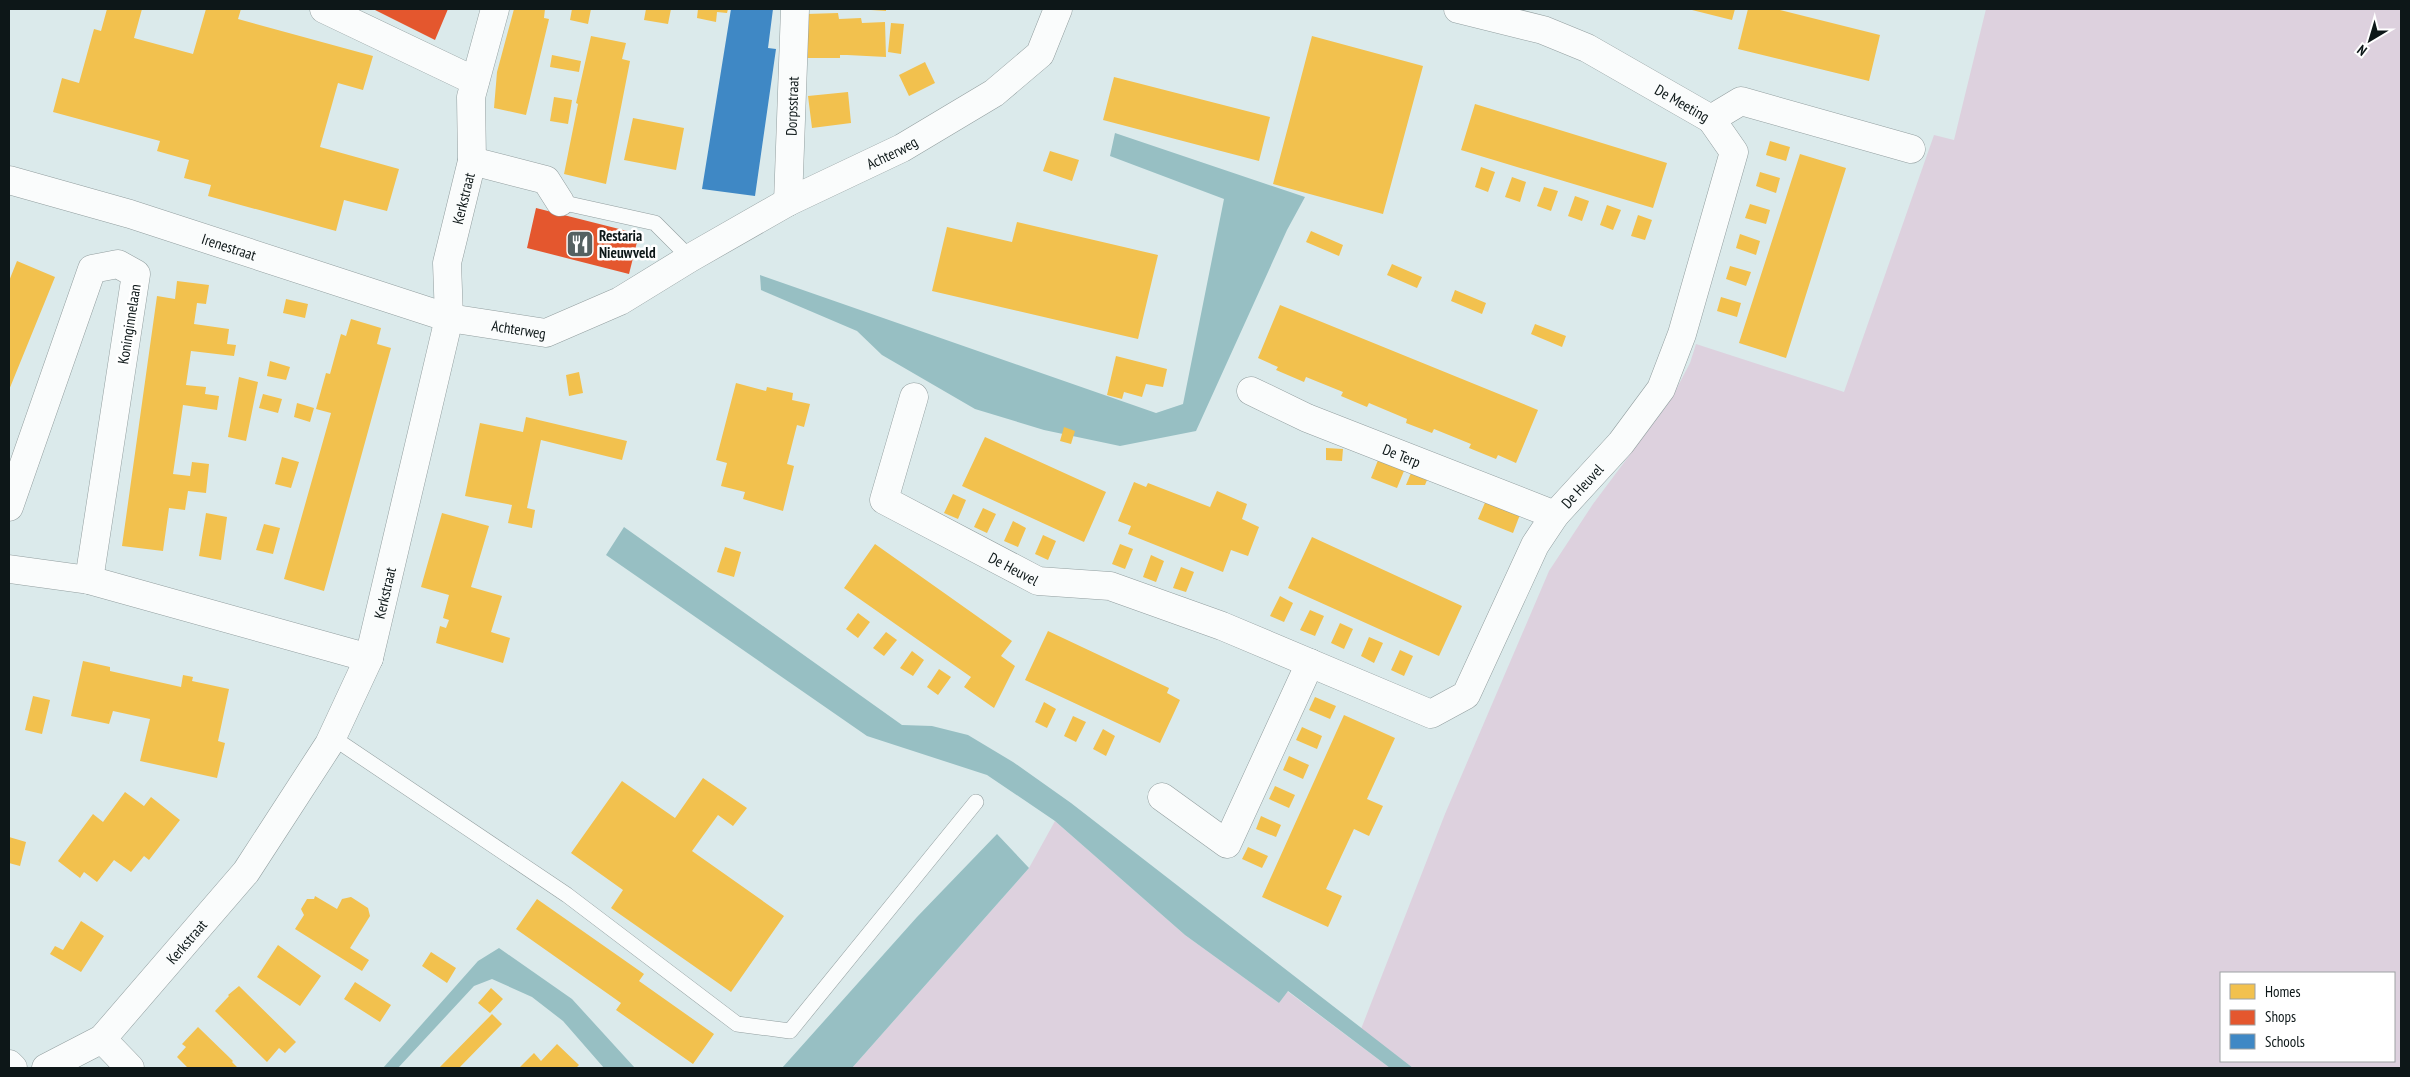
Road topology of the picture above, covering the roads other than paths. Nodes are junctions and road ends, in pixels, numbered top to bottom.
1 (324, 9) edge
2 (495, 9) edge
3 (795, 9) edge
4 (1058, 9) edge
5 (1458, 9) edge
6 (473, 89) junction
7 (1711, 119) junction
8 (1911, 149) dead end
9 (472, 161) junction
10 (9, 180) edge
11 (560, 202) joint
12 (788, 202) junction
13 (690, 258) junction
14 (449, 318) junction
15 (1251, 391) dead end
16 (914, 397) dead end
17 (9, 507) edge
18 (1555, 515) junction
19 (9, 569) edge
20 (88, 580) junction
21 (369, 658) junction
22 (1310, 663) junction
23 (332, 737) junction
24 (1162, 797) dead end
25 (976, 802) dead end
26 (102, 1039) junction
27 (9, 1064) edge
28 (13, 1068) edge
29 (46, 1068) edge
30 (130, 1068) edge

1 - 6 street
2 - 6 street, Kerkstraat
3 - 12 street, Dorpsstraat
4 - 12 street, Achterweg
5 - 7 street, De Meeting
6 - 9 street, Kerkstraat
7 - 8 street, De Meeting
7 - 18 street, De Heuvel
9 - 11 street
9 - 14 street, Kerkstraat
10 - 14 street, Irenestraat
11 - 13 lane
12 - 13 street, Achterweg
13 - 14 street, Achterweg
14 - 21 street, Kerkstraat
15 - 18 street, De Terp
16 - 22 street, De Heuvel
17 - 20 street, Koninginnelaan
18 - 22 street, De Heuvel
19 - 20 street
20 - 21 street
21 - 23 street, Kerkstraat
22 - 24 street
23 - 25 lane
23 - 26 street, Kerkstraat
26 - 29 street, Kerkstraat
26 - 30 street
27 - 28 street

